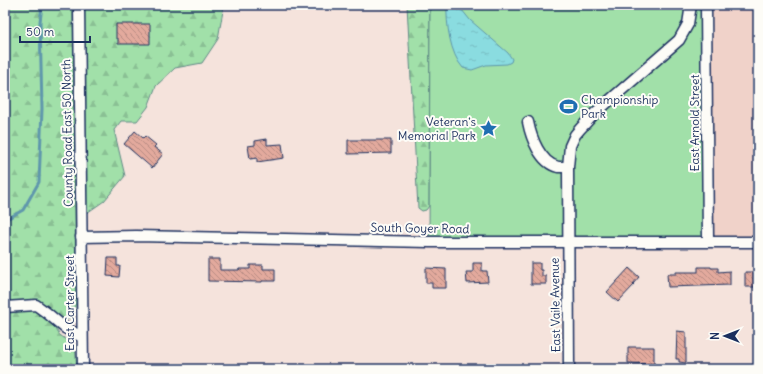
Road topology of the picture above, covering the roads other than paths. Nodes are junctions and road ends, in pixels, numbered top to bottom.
1 (78, 5) edge
2 (691, 5) edge
3 (706, 5) edge
4 (528, 122) dead end
5 (568, 167) junction
6 (82, 237) junction
7 (568, 241) junction
8 (708, 241) junction
9 (758, 242) edge
10 (5, 307) edge
11 (82, 337) junction
12 (82, 369) edge
13 (569, 369) edge

1 - 6 street, County Road East 50 North
2 - 5 street, East Vaile Avenue
3 - 8 street, East Arnold Street
4 - 5 street
5 - 7 street, East Vaile Avenue
6 - 7 street, South Goyer Road
6 - 11 street, East Carter Street
7 - 8 street, South Goyer Road
7 - 13 street, East Vaile Avenue
8 - 9 street, South Goyer Road
10 - 11 street
11 - 12 street, East Carter Street

